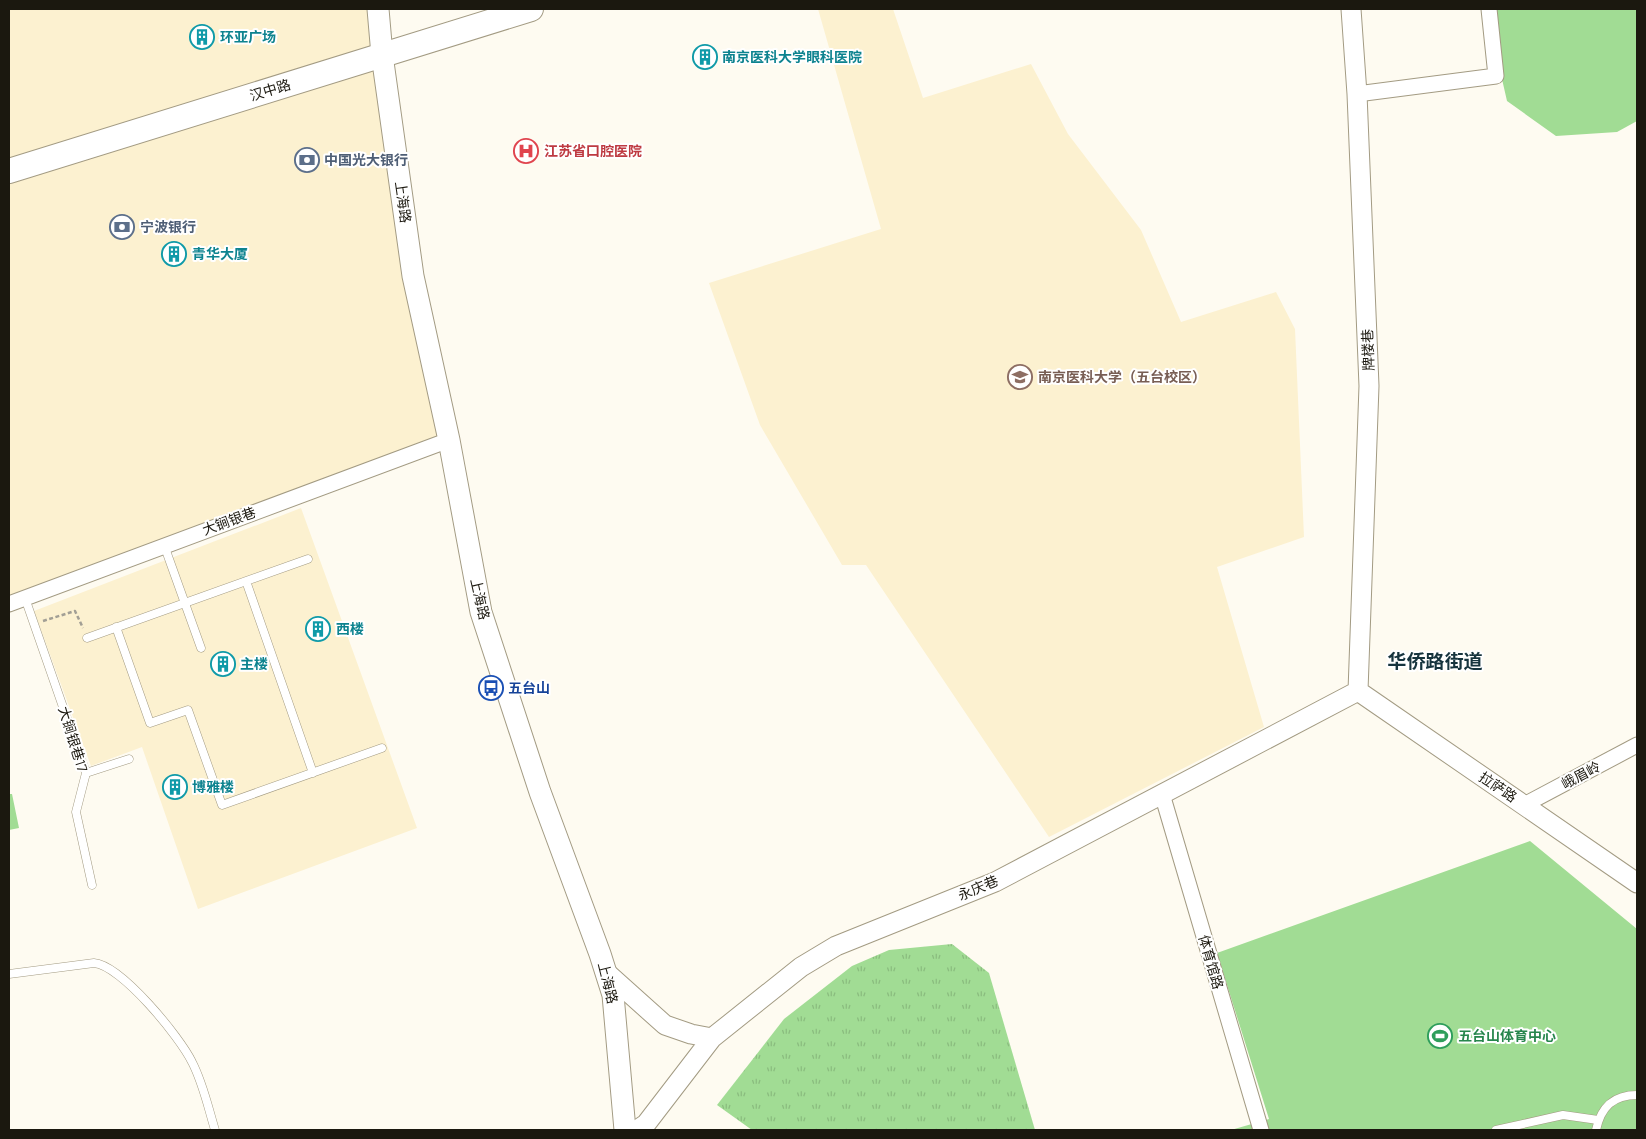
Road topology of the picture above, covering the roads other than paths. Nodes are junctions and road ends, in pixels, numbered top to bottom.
1 (378, 9) edge
2 (531, 9) edge
3 (1351, 9) edge
4 (1489, 9) edge
5 (382, 55) junction
6 (1357, 94) junction
7 (9, 171) edge
8 (449, 440) junction
9 (164, 545) junction
10 (308, 559) dead end
11 (246, 581) junction
12 (25, 598) junction
13 (184, 603) junction
14 (9, 604) edge
15 (116, 627) junction
16 (87, 638) road end
17 (200, 648) dead end
18 (1358, 691) junction
19 (1637, 745) edge
20 (382, 748) dead end
21 (129, 759) dead end
22 (86, 773) junction
23 (313, 773) junction
24 (1162, 794) junction
25 (1524, 805) junction
26 (1637, 883) edge
27 (92, 885) dead end
28 (607, 973) junction
29 (9, 974) edge
30 (712, 1038) junction
31 (1637, 1095) edge
32 (1598, 1120) junction
33 (215, 1130) edge
34 (625, 1130) edge
35 (637, 1130) edge
36 (1261, 1130) edge
37 (1496, 1130) edge
38 (1596, 1130) edge

1 - 5 main road, 上海路
2 - 5 main road, 汉中路
3 - 6 street, 牌楼巷
4 - 6 street
5 - 7 main road, 汉中路
5 - 8 main road, 上海路
6 - 18 street, 牌楼巷
8 - 9 street, 大锏银巷
8 - 28 main road, 上海路
9 - 12 street, 大锏银巷
9 - 13 lane
10 - 11 lane
11 - 13 lane
11 - 23 lane
12 - 14 street, 大锏银巷
12 - 22 lane, 大锏银巷17
13 - 15 lane
13 - 17 lane
15 - 16 lane
15 - 23 lane
18 - 24 street, 永庆巷
18 - 25 street, 拉萨路
19 - 25 street, 峨眉岭
20 - 23 lane
21 - 22 lane
22 - 27 lane, 大锏银巷17
24 - 30 street, 永庆巷
24 - 36 street, 体育馆路
25 - 26 street, 拉萨路
28 - 30 street
28 - 34 main road, 上海路
29 - 33 lane
30 - 35 street, 永庆巷
31 - 32 lane
32 - 37 lane
32 - 38 lane

